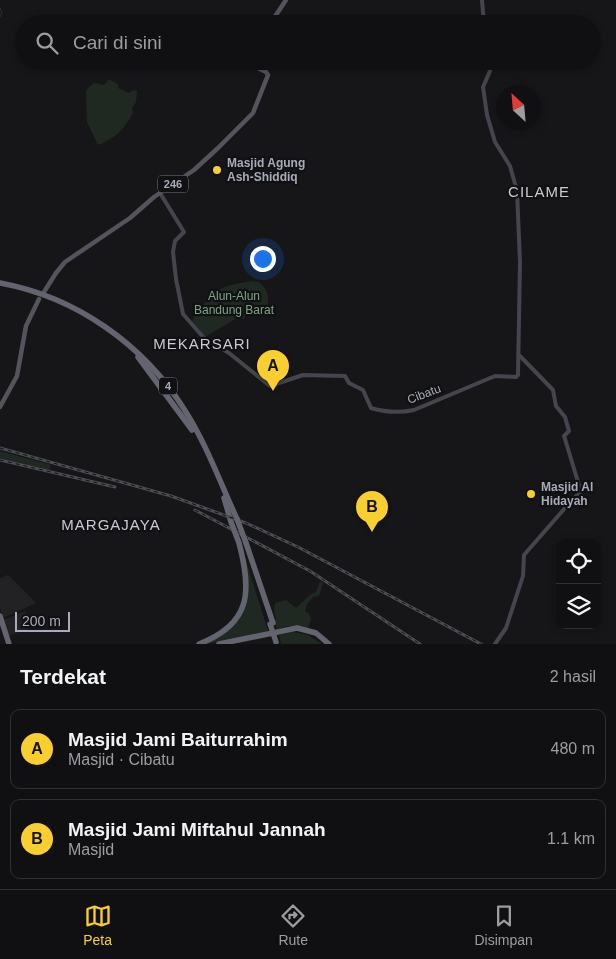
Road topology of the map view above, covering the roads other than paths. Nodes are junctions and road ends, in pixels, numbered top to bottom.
1 (286, 0) edge
2 (482, 0) edge
3 (276, 15) edge
4 (483, 15) edge
5 (261, 70) edge
6 (490, 70) edge
7 (160, 193) junction
8 (0, 284) edge
9 (44, 292) dead end
10 (39, 299) dead end
11 (520, 356) junction
12 (0, 406) edge
13 (234, 520) junction
14 (243, 544) junction
15 (0, 616) edge
16 (277, 643) edge
17 (9, 644) edge
18 (199, 644) edge
19 (219, 644) edge
20 (233, 644) edge
21 (327, 644) edge
22 (495, 644) edge

1 - 3 main road
2 - 4 street
5 - 7 main road, 246
6 - 11 street
7 - 9 main road, 246
7 - 11 street, Cibatu
8 - 13 highway, 4
8 - 13 highway, 4
10 - 12 main road
11 - 22 street
13 - 14 highway, 4, bridge
14 - 16 highway, 4, bridge
14 - 18 highway
15 - 17 highway
19 - 21 highway
20 - 21 highway

